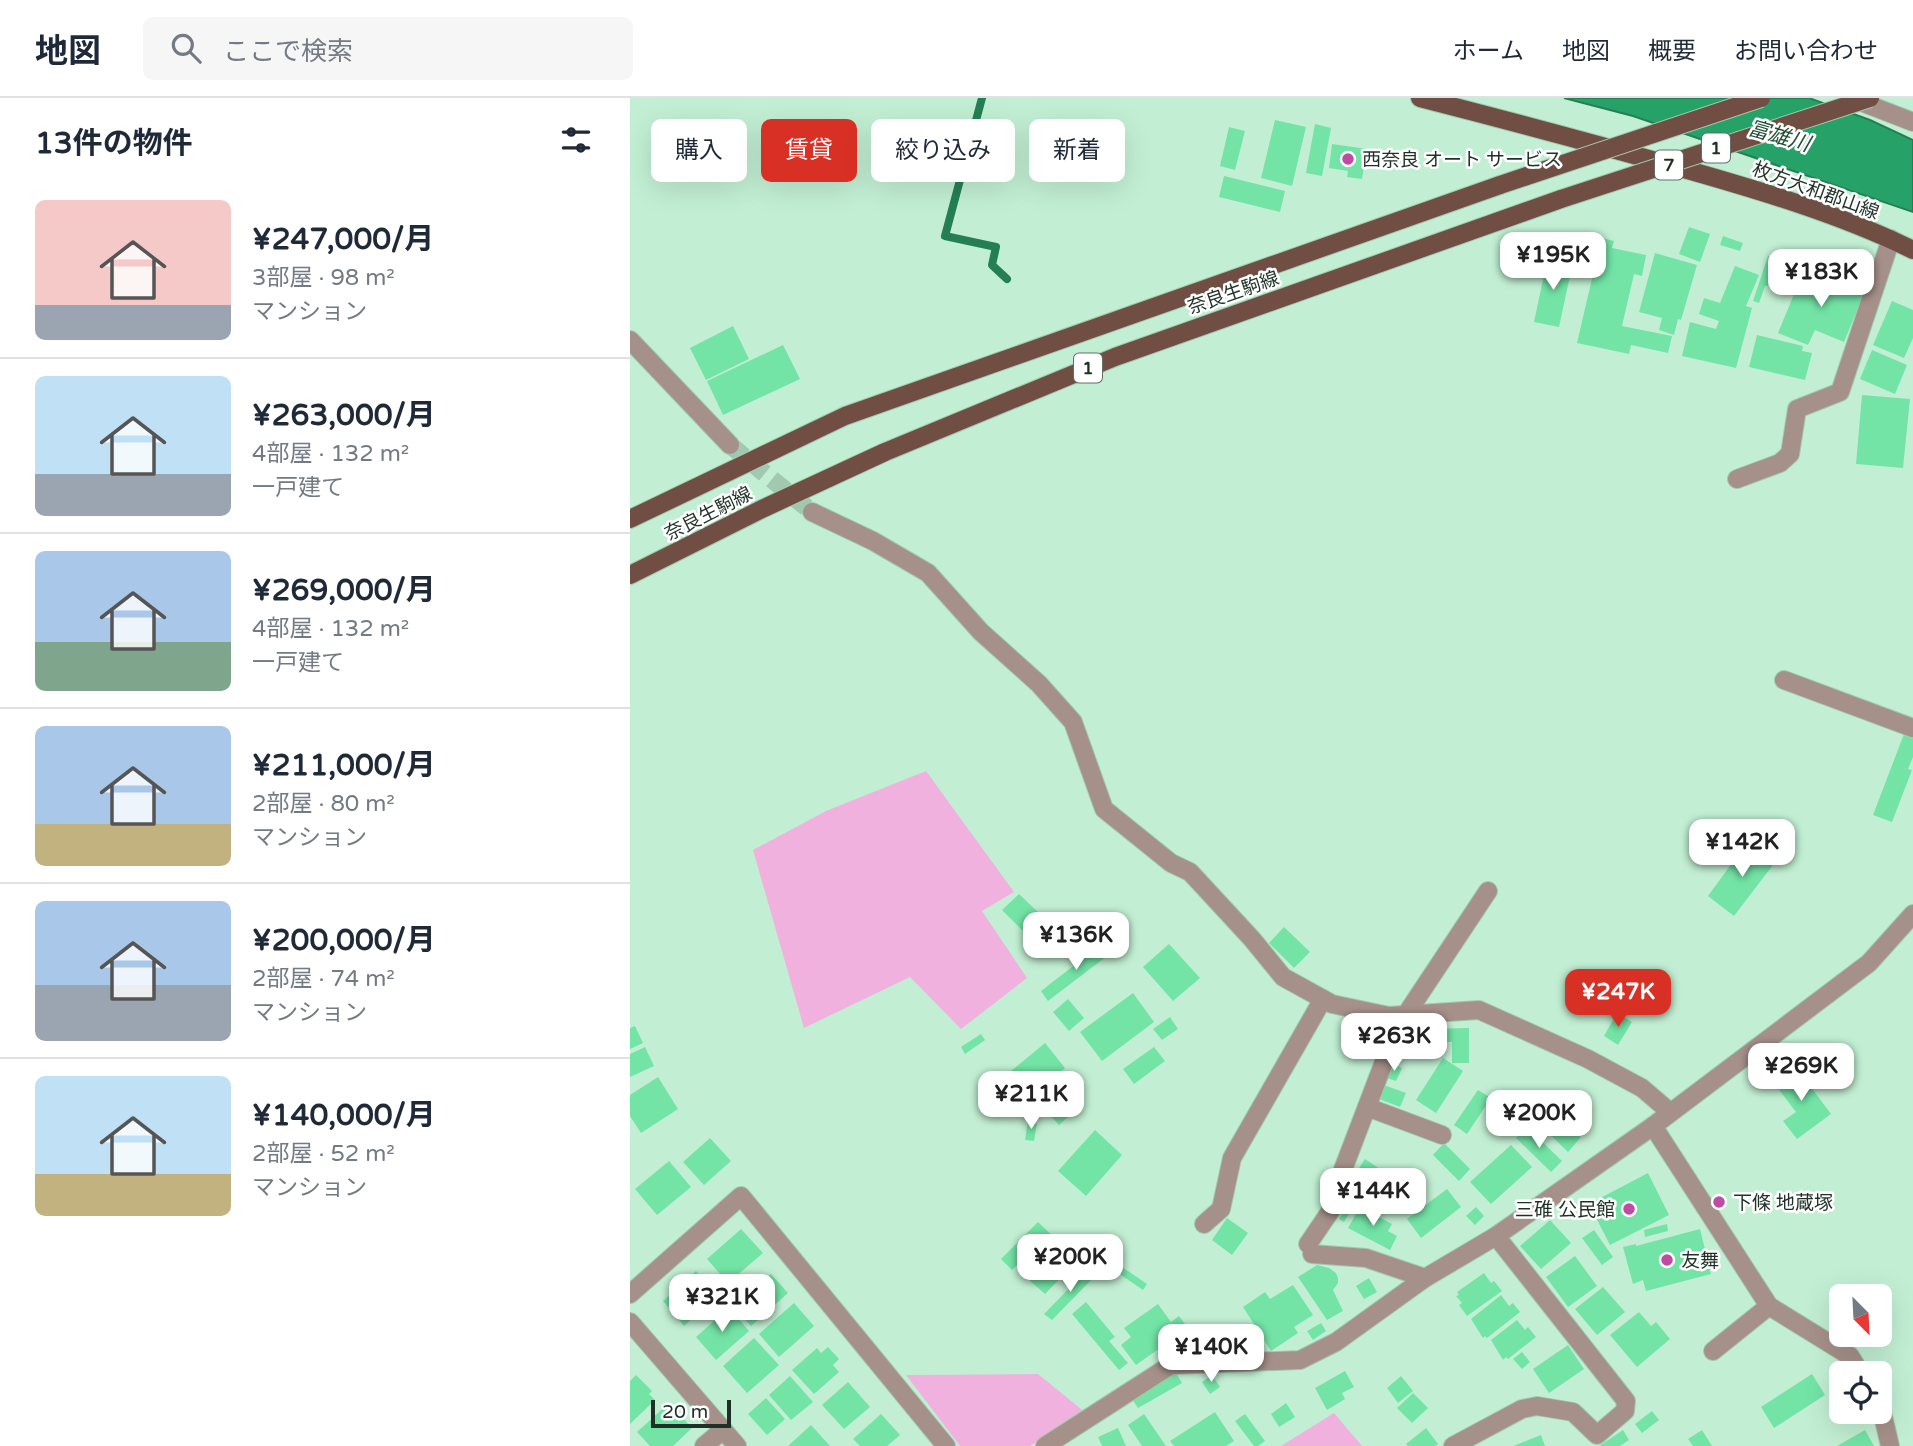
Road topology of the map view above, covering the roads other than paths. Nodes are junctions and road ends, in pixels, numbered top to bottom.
1 (1420, 98) edge
2 (1761, 98) edge
3 (1851, 98) edge
4 (1870, 98) edge
5 (1913, 122) edge
6 (1891, 239) junction
7 (1913, 250) edge
8 (630, 340) edge
9 (730, 445) tunnel mouth
10 (1737, 480) dead end
11 (813, 512) tunnel mouth
12 (630, 519) edge
13 (630, 576) edge
14 (1784, 680) dead end
15 (1913, 728) edge
16 (1488, 891) dead end
17 (1913, 914) edge
18 (1323, 999) junction
19 (1398, 1014) junction
20 (1367, 1107) junction
21 (1670, 1112) junction
22 (1653, 1126) junction
23 (1442, 1135) dead end
24 (1204, 1224) dead end
25 (1496, 1236) junction
26 (1425, 1278) junction
27 (630, 1294) edge
28 (1769, 1306) junction
29 (630, 1322) edge
30 (1713, 1351) dead end
31 (1853, 1361) edge
32 (1885, 1424) edge
33 (723, 1430) junction
34 (704, 1446) edge
35 (737, 1446) edge
36 (946, 1446) edge
37 (1045, 1446) edge
38 (1453, 1446) edge
39 (1890, 1446) edge

1 - 6 main road, 枚方大和郡山線 / 7
2 - 12 main road, 奈良生駒線 / 1, bridge
3 - 5 street
4 - 13 main road, 奈良生駒線 / 1, bridge
6 - 7 main road, 枚方大和郡山線 / 7
6 - 10 street
8 - 9 street
11 - 18 street
14 - 15 street
16 - 19 street
17 - 21 street
18 - 19 street
18 - 24 street
19 - 20 street
19 - 21 street
20 - 23 street
20 - 26 street
21 - 22 street
22 - 25 street
22 - 28 street
25 - 26 street
25 - 38 street
26 - 37 street
27 - 36 street
28 - 30 street
28 - 31 street
29 - 33 street
32 - 39 street
33 - 34 street
33 - 35 street

